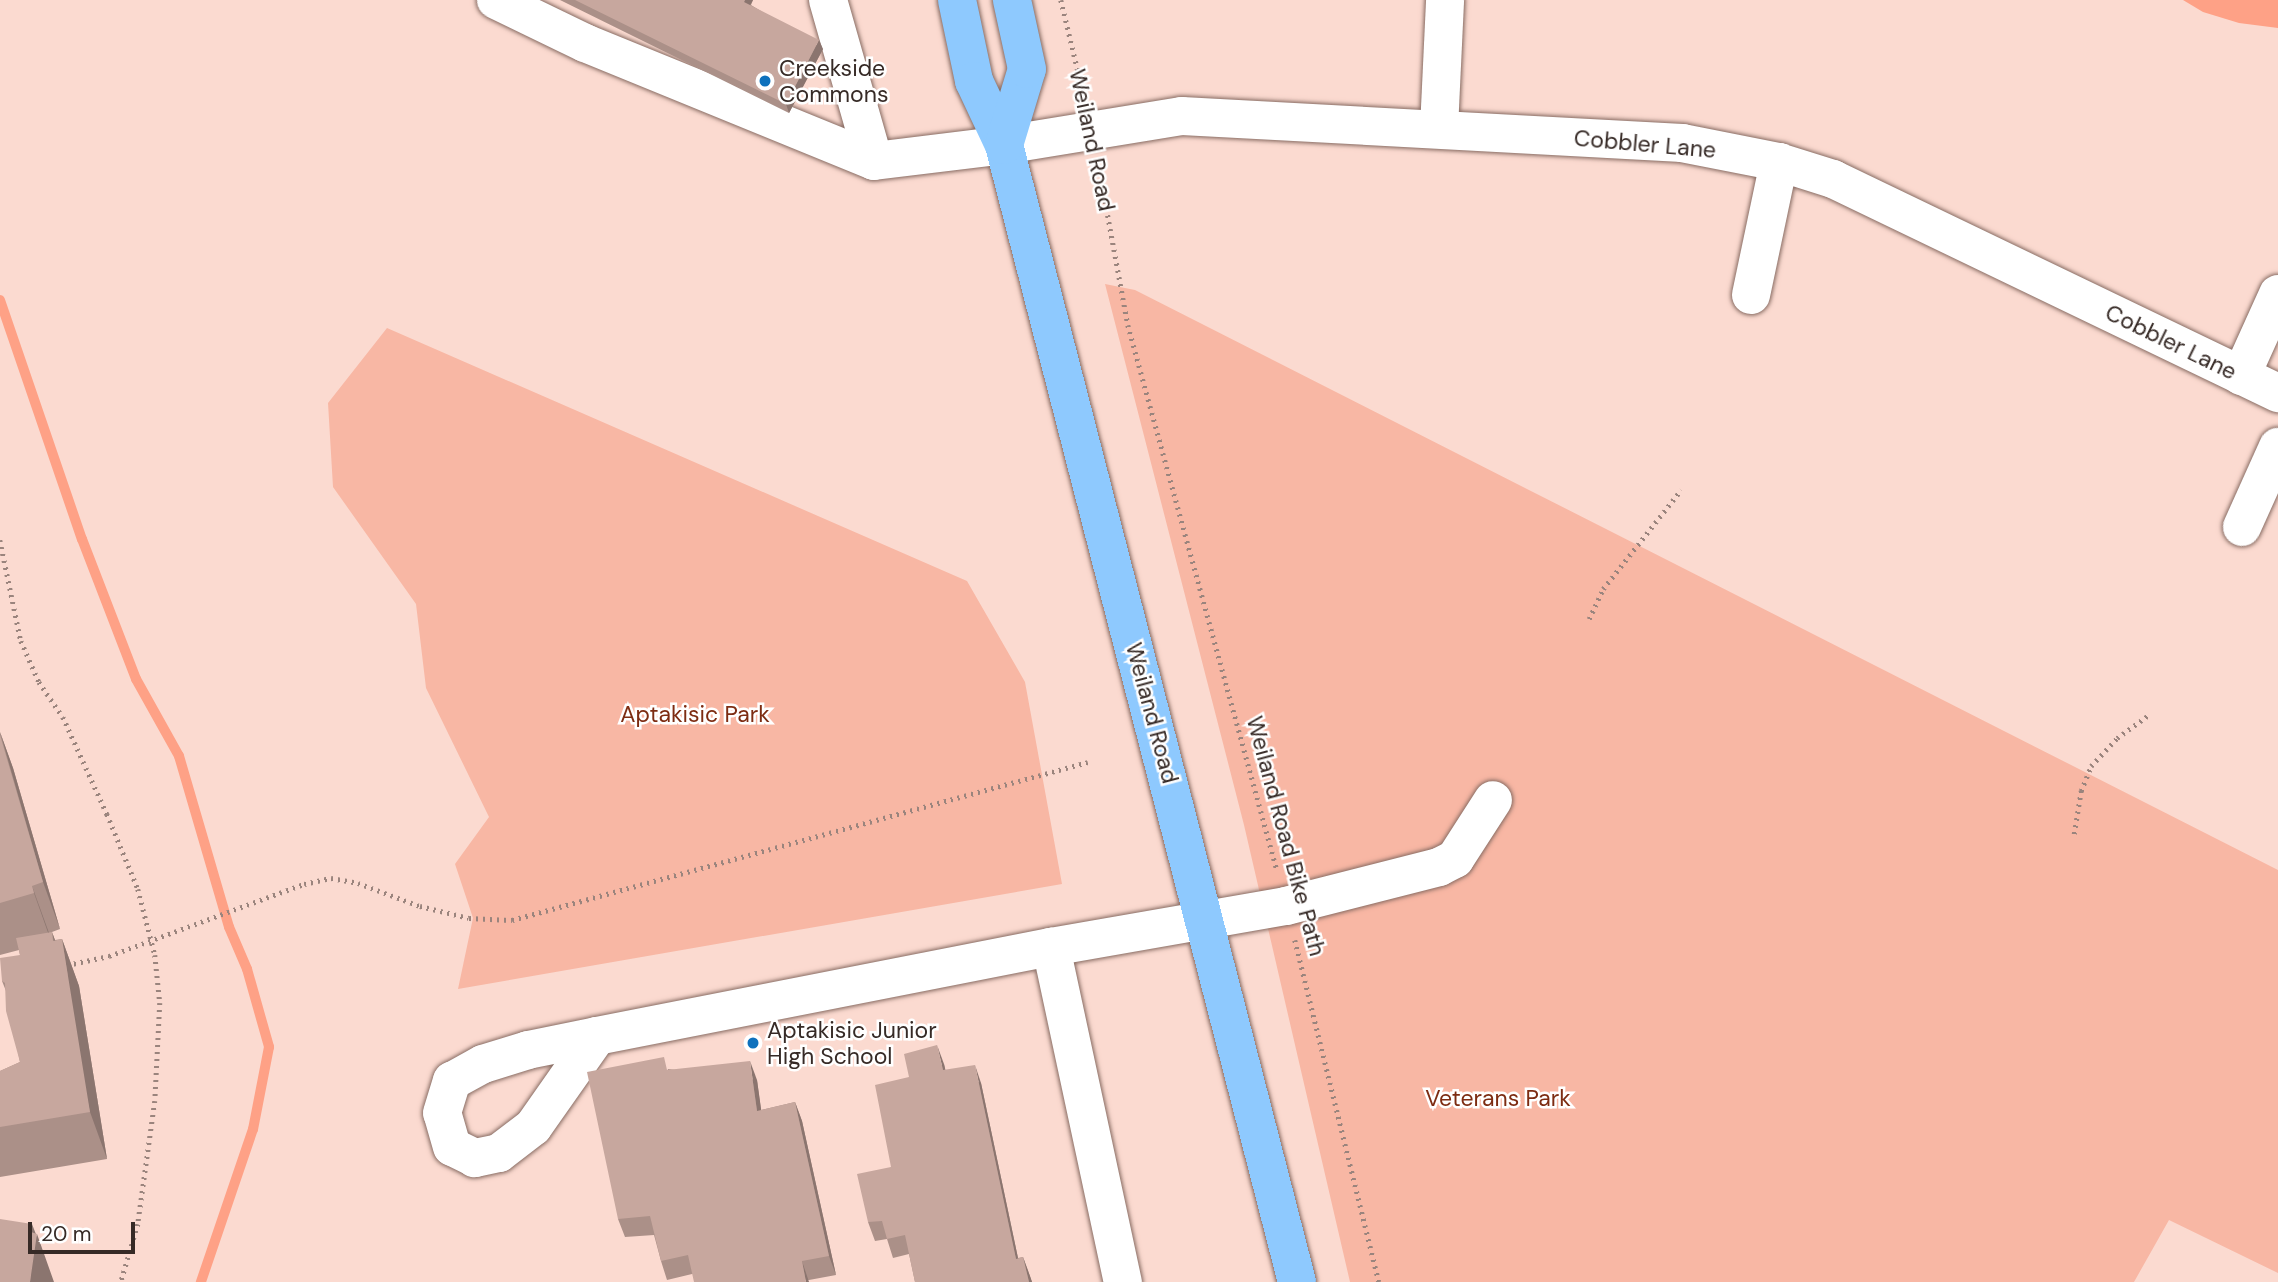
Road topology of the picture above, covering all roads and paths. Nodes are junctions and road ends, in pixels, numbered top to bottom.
1 (496, 0) edge
2 (828, 0) edge
3 (957, 0) edge
4 (1012, 0) edge
5 (1061, 0) edge
6 (1445, 0) edge
7 (1092, 129) junction
8 (1439, 129) junction
9 (1004, 145) junction
10 (874, 161) junction
11 (1779, 162) junction
12 (1751, 295) dead end
13 (2278, 295) edge
14 (2241, 376) junction
15 (2278, 393) edge
16 (1148, 402) joint
17 (2278, 447) edge
18 (1681, 490) dead end
19 (2242, 527) dead end
20 (0, 540) edge
21 (1589, 619) dead end
22 (2149, 715) dead end
23 (1088, 762) dead end
24 (1493, 800) dead end
25 (2074, 834) dead end
26 (1286, 906) junction
27 (1205, 919) junction
28 (151, 940) junction
29 (1051, 947) junction
30 (65, 966) edge
31 (597, 1036) dead end
32 (121, 1282) edge
33 (1123, 1282) edge
34 (1297, 1282) edge
35 (1379, 1282) edge

1 - 10 street
2 - 10 street
3 - 9 main road, Weiland Road
4 - 9 main road
5 - 7 path, Weiland Road
6 - 8 street
7 - 8 street, Cobbler Lane
7 - 9 street, Cobbler Lane
7 - 16 path, Weiland Road
8 - 11 street, Cobbler Lane
9 - 10 street, Cobbler Lane
9 - 27 main road, Weiland Road
11 - 12 street
11 - 14 street, Cobbler Lane
13 - 14 street
14 - 15 street, Cobbler Lane
16 - 26 path, Weiland Road Bike Path
17 - 19 street
18 - 21 path
20 - 28 path
22 - 25 path
23 - 28 path
24 - 26 street
26 - 27 street
26 - 35 path, Weiland Road Bike Path
27 - 29 street
27 - 34 main road, Weiland Road
28 - 30 path
28 - 32 path
29 - 31 street
29 - 33 street

